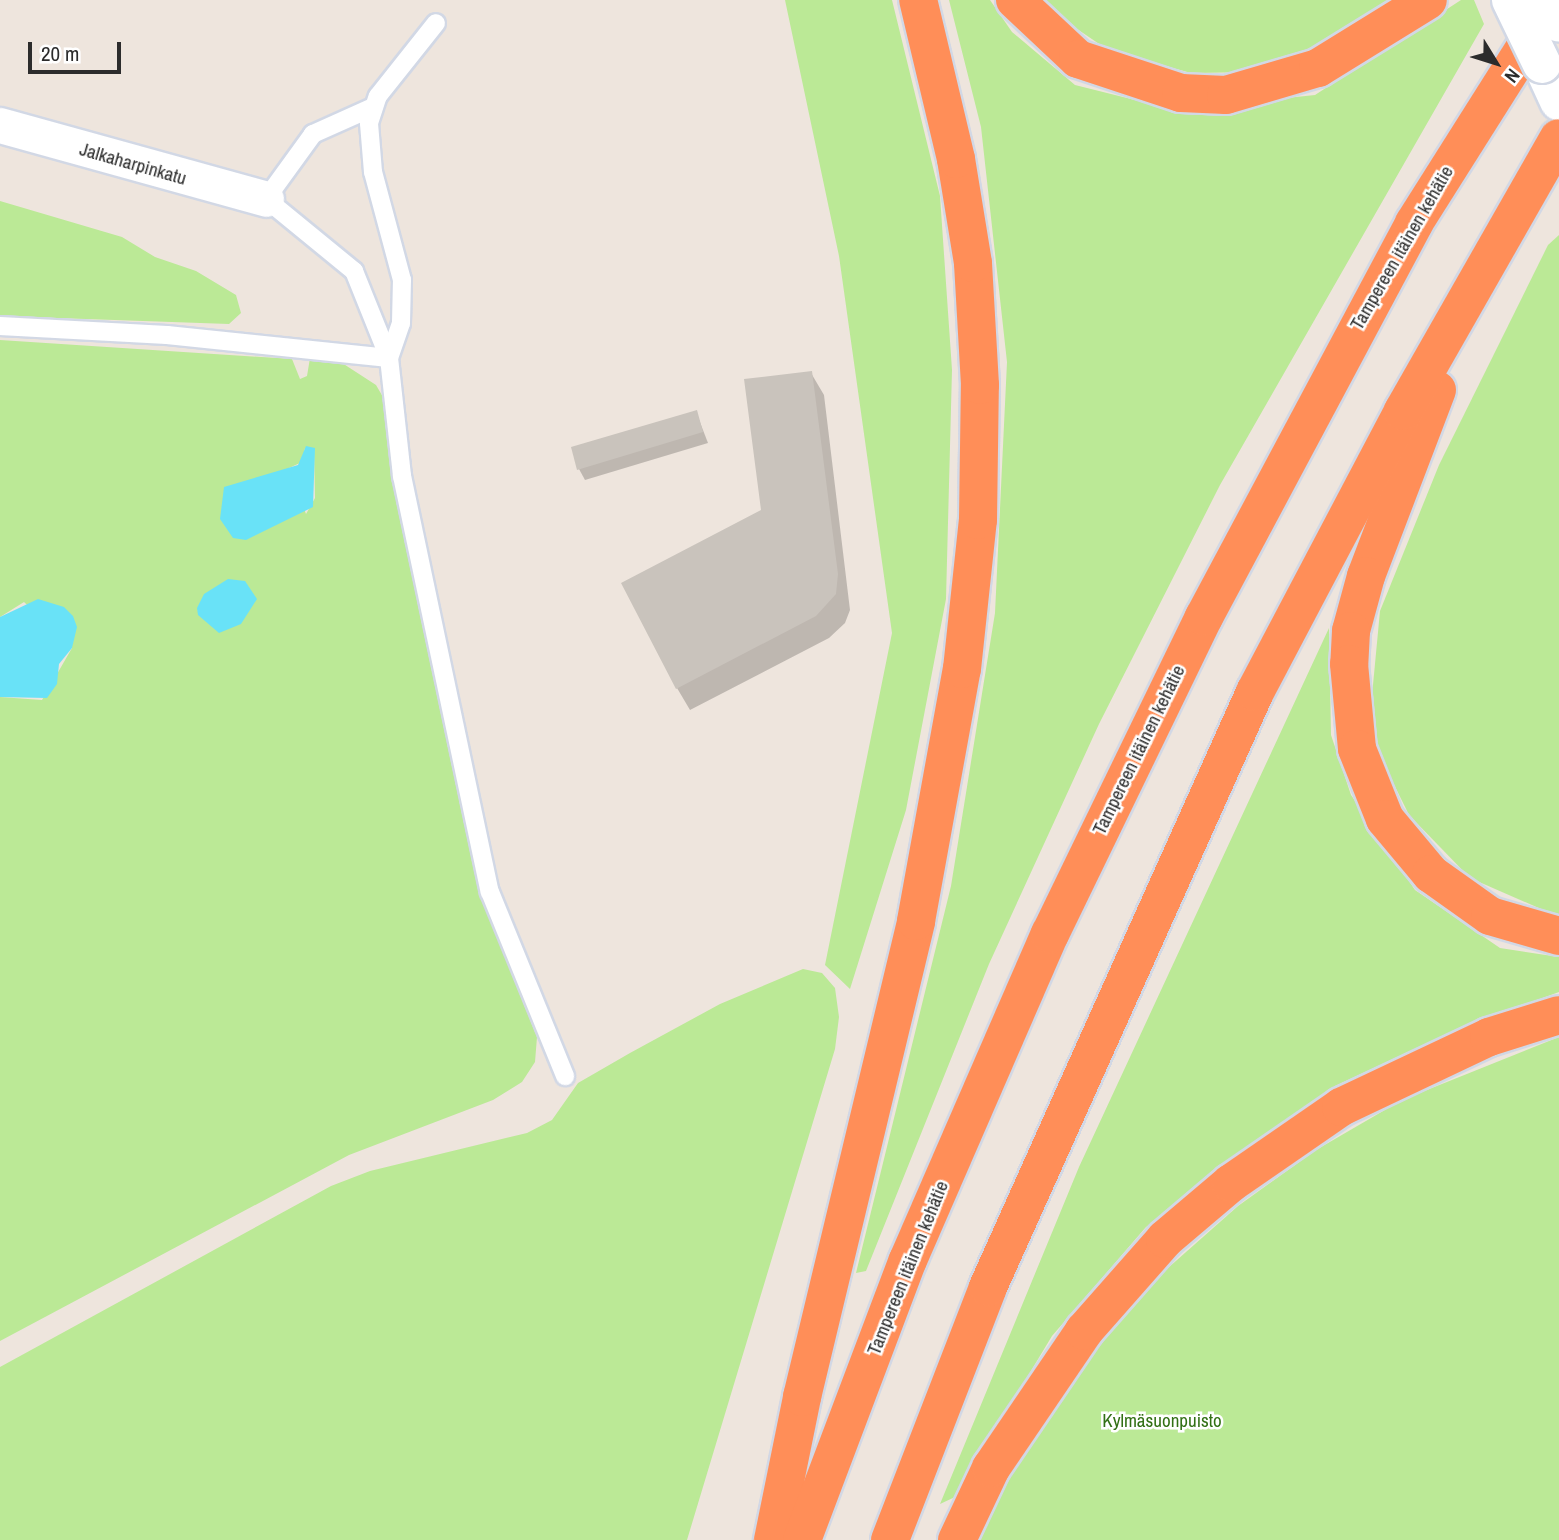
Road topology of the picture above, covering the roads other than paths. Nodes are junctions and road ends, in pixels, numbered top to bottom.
1 (918, 0) edge
2 (1015, 0) edge
3 (1428, 0) edge
4 (1511, 0) edge
5 (1548, 0) edge
6 (1556, 0) edge
7 (436, 23) dead end
8 (1559, 23) edge
9 (1559, 101) edge
10 (371, 108) junction
11 (0, 125) edge
12 (1559, 138) edge
13 (266, 199) junction
14 (1487, 260) junction
15 (0, 326) edge
16 (389, 358) junction
17 (1559, 936) edge
18 (1559, 1015) edge
19 (565, 1076) dead end
20 (773, 1540) edge
21 (803, 1540) edge
22 (890, 1540) edge
23 (957, 1540) edge

1 - 20 highway
2 - 3 highway
4 - 9 main road, bridge
5 - 8 main road, bridge
6 - 21 highway, Tampereen itäinen kehätie
7 - 10 lane
10 - 13 lane
10 - 16 lane
11 - 13 street, Jalkaharpinkatu
12 - 14 highway
13 - 16 lane
14 - 17 highway
14 - 22 highway
15 - 16 lane
16 - 19 lane
18 - 23 highway

